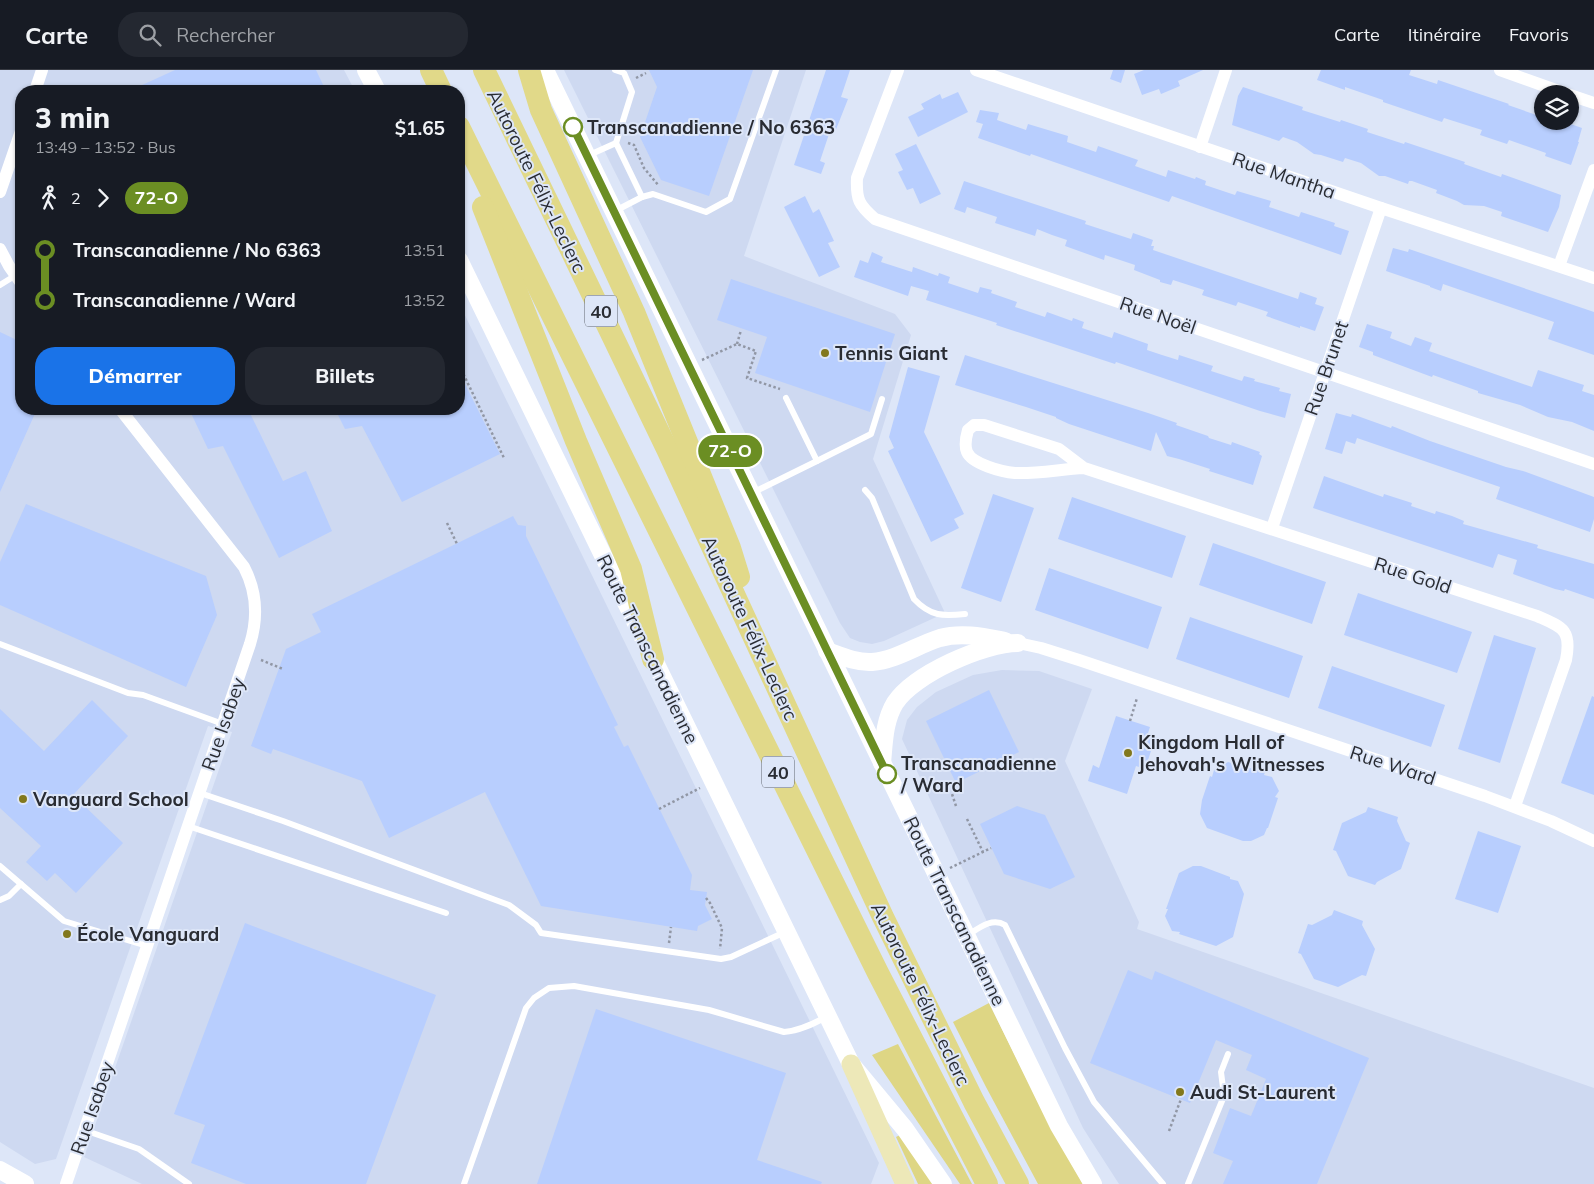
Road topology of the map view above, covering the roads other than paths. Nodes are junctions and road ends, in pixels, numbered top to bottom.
1 (42, 70) edge
2 (366, 70) edge
3 (430, 70) edge
4 (484, 70) edge
5 (529, 70) edge
6 (545, 70) edge
7 (615, 70) edge
8 (776, 70) edge
9 (898, 70) edge
10 (976, 70) edge
11 (1226, 70) edge
12 (1500, 70) edge
13 (37, 85) edge
14 (372, 85) edge
15 (435, 85) edge
16 (438, 85) edge
17 (1543, 85) edge
18 (1579, 98) edge
19 (1594, 103) edge
20 (465, 139) edge
21 (616, 143) junction
22 (1200, 147) junction
23 (15, 148) edge
24 (587, 156) junction
25 (465, 161) edge
26 (1594, 170) edge
27 (0, 192) edge
28 (642, 197) junction
29 (1381, 208) junction
30 (613, 212) junction
31 (0, 249) edge
32 (1559, 266) junction
33 (15, 272) edge
34 (465, 272) edge
35 (1594, 278) edge
36 (15, 279) edge
37 (0, 285) edge
38 (1325, 372) junction
39 (786, 398) dead end
40 (882, 398) dead end
41 (125, 415) edge
42 (818, 461) junction
43 (1594, 464) edge
44 (1084, 468) junction
45 (865, 490) dead end
46 (751, 494) junction
47 (1272, 528) junction
48 (965, 614) dead end
49 (1018, 643) junction
50 (0, 644) edge
51 (827, 652) junction
52 (762, 654) junction
53 (653, 659) junction
54 (223, 724) junction
55 (882, 763) junction
56 (200, 793) junction
57 (1515, 806) junction
58 (188, 826) junction
59 (1594, 841) edge
60 (0, 866) edge
61 (21, 884) junction
62 (0, 900) edge
63 (446, 913) dead end
64 (786, 931) junction
65 (967, 936) junction
66 (147, 946) junction
67 (827, 1016) junction
68 (1228, 1054) dead end
69 (851, 1064) junction
70 (84, 1130) junction
71 (0, 1170) edge
72 (25, 1184) edge
73 (66, 1184) edge
74 (189, 1184) edge
75 (464, 1184) edge
76 (905, 1184) edge
77 (943, 1184) edge
78 (987, 1184) edge
79 (1018, 1184) edge
80 (1093, 1184) edge
81 (1163, 1184) edge
82 (1188, 1184) edge

1 - 13 street
2 - 14 main road
3 - 15 highway
3 - 16 highway
4 - 52 highway, Autoroute Félix-Leclerc / 40
5 - 52 highway
6 - 24 main road, Route Transcanadienne
7 - 21 lane
8 - 28 lane
9 - 38 street, Rue Noël
10 - 22 street, Rue Mantha
11 - 22 street
12 - 17 street
18 - 19 street
20 - 78 highway, Autoroute Félix-Leclerc / 40
21 - 24 lane
21 - 28 lane
22 - 29 street, Rue Mantha
23 - 27 street
24 - 30 main road, Route Transcanadienne
25 - 53 highway
26 - 32 street
28 - 30 lane
29 - 32 street, Rue Mantha
29 - 38 street, Rue Brunet
30 - 46 main road, Route Transcanadienne
31 - 33 street
32 - 35 street, Rue Mantha
34 - 53 main road, Route Transcanadienne
36 - 37 lane
38 - 43 street, Rue Noël
38 - 47 street, Rue Brunet
39 - 42 lane
40 - 42 lane
41 - 54 street, Rue Isabey
42 - 46 lane
44 - 44 street, Rue Gold
44 - 47 street, Rue Gold
45 - 48 lane
46 - 51 main road, Route Transcanadienne
47 - 57 street, Rue Gold
49 - 51 main road
49 - 55 main road
49 - 57 street, Rue Ward
50 - 54 lane
51 - 55 main road, Route Transcanadienne
52 - 79 highway, Autoroute Félix-Leclerc / 40
53 - 64 main road, Route Transcanadienne
54 - 56 street, Rue Isabey
55 - 65 main road, Route Transcanadienne
56 - 58 street, Rue Isabey
56 - 64 lane
57 - 59 street, Rue Ward
58 - 63 lane
58 - 66 street, Rue Isabey
60 - 61 lane
61 - 62 lane
61 - 66 lane
64 - 67 main road, Route Transcanadienne
65 - 80 main road, Route Transcanadienne
65 - 81 lane
66 - 70 street, Rue Isabey
67 - 69 main road, Route Transcanadienne
67 - 75 lane
68 - 82 lane
69 - 76 main road
69 - 77 main road, Route Transcanadienne
70 - 73 street, Rue Isabey
70 - 74 lane
71 - 72 main road

